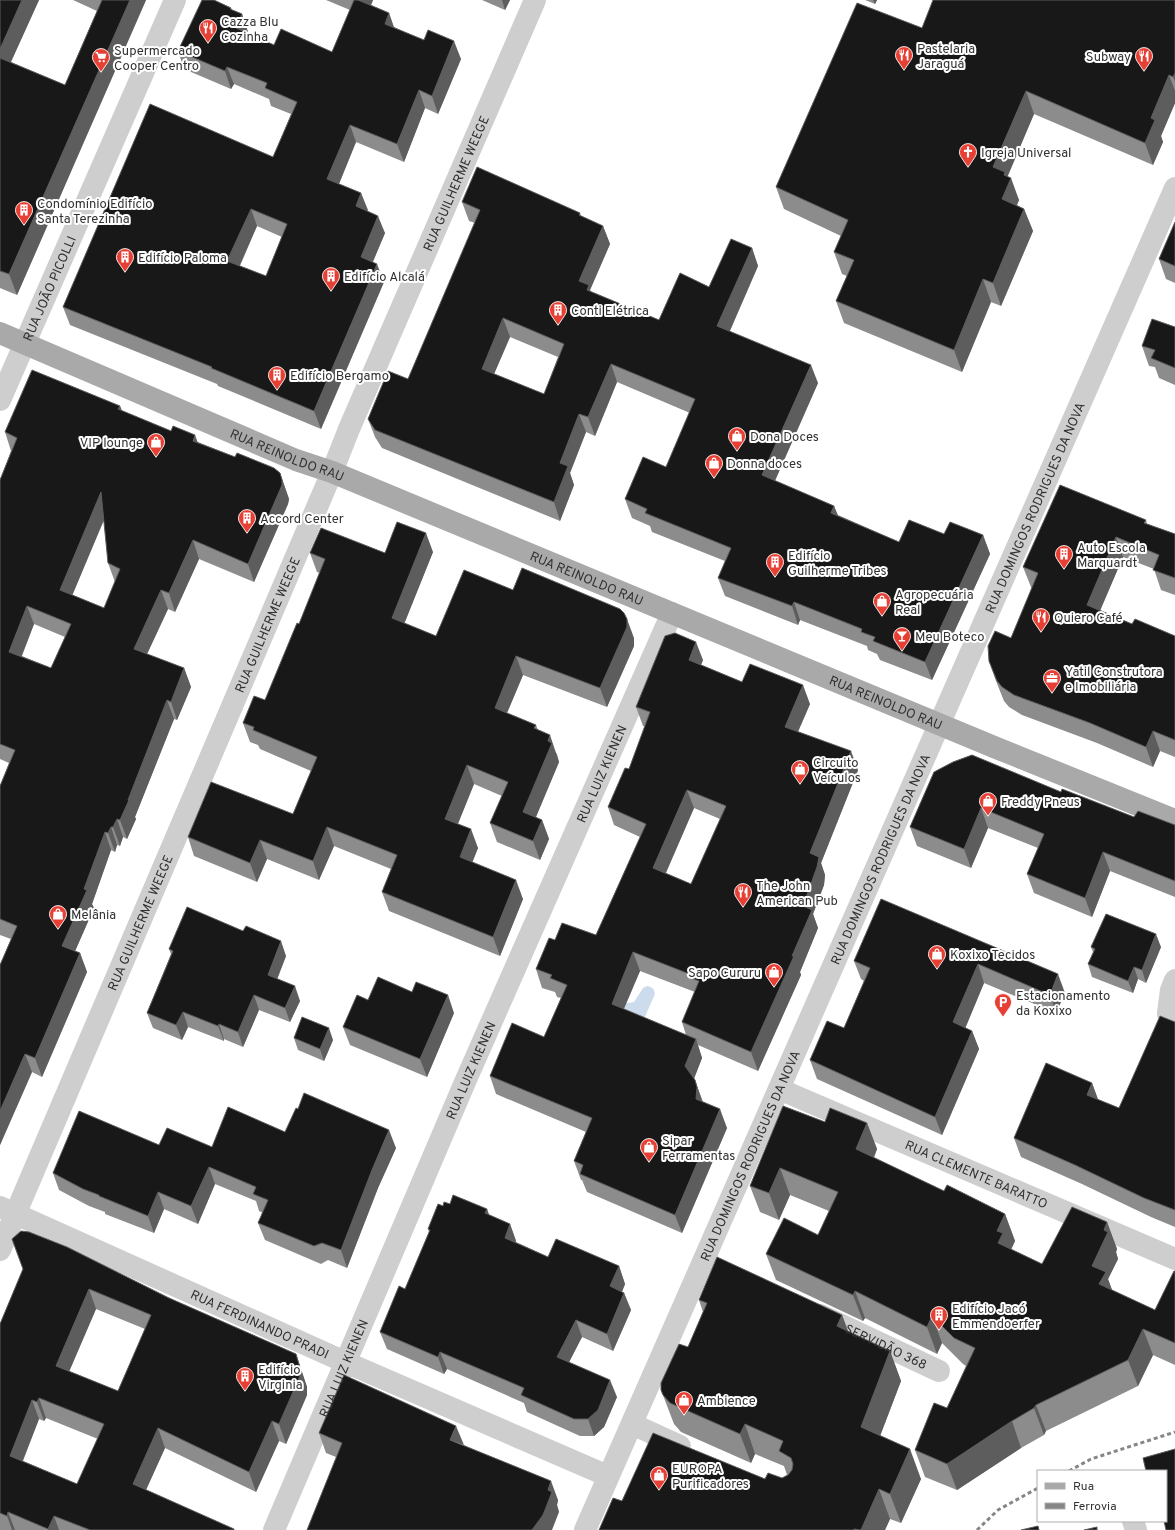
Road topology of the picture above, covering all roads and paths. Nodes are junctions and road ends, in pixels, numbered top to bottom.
1 (175, 0) edge
2 (536, 0) edge
3 (1175, 188) edge
4 (0, 333) edge
5 (24, 344) junction
6 (0, 400) edge
7 (332, 472) junction
8 (672, 613) junction
9 (939, 724) junction
10 (1175, 820) edge
11 (1175, 980) edge
12 (1175, 1017) edge
13 (779, 1089) junction
14 (8, 1211) edge
15 (0, 1250) edge
16 (1175, 1259) edge
17 (703, 1260) junction
18 (724, 1270) edge
19 (803, 1307) edge
20 (345, 1362) junction
21 (939, 1370) dead end
22 (632, 1424) junction
23 (697, 1453) edge
24 (608, 1476) junction
25 (274, 1530) edge
26 (586, 1530) edge

1 - 5 street, RUA JOÃO PICOLLI
2 - 7 street, RUA GUILHERME WEEGE
3 - 9 street, RUA DOMINGOS RODRIGUES DA NOVA
4 - 5 main road, RUA REINOLDO RAU
5 - 6 street, RUA JOÃO PICOLLI
5 - 7 main road, RUA REINOLDO RAU
7 - 8 main road, RUA REINOLDO RAU
7 - 14 street, RUA GUILHERME WEEGE
8 - 9 main road, RUA REINOLDO RAU
8 - 20 street, RUA LUIZ KIENEN
9 - 10 main road, RUA REINOLDO RAU
9 - 13 street, RUA DOMINGOS RODRIGUES DA NOVA
11 - 12 street
13 - 16 street, RUA CLEMENTE BARATTO
13 - 17 street, RUA DOMINGOS RODRIGUES DA NOVA
14 - 15 street, RUA GUILHERME WEEGE
14 - 20 street, RUA FERDINANDO PRADI
17 - 18 street
17 - 22 street, RUA DOMINGOS RODRIGUES DA NOVA
19 - 21 street, SERVIDÃO 368
20 - 24 street, RUA FERDINANDO PRADI
20 - 25 street, RUA LUIZ KIENEN
22 - 23 street
22 - 24 street, RUA DOMINGOS RODRIGUES DA NOVA
24 - 26 street, RUA DOMINGOS RODRIGUES DA NOVA

